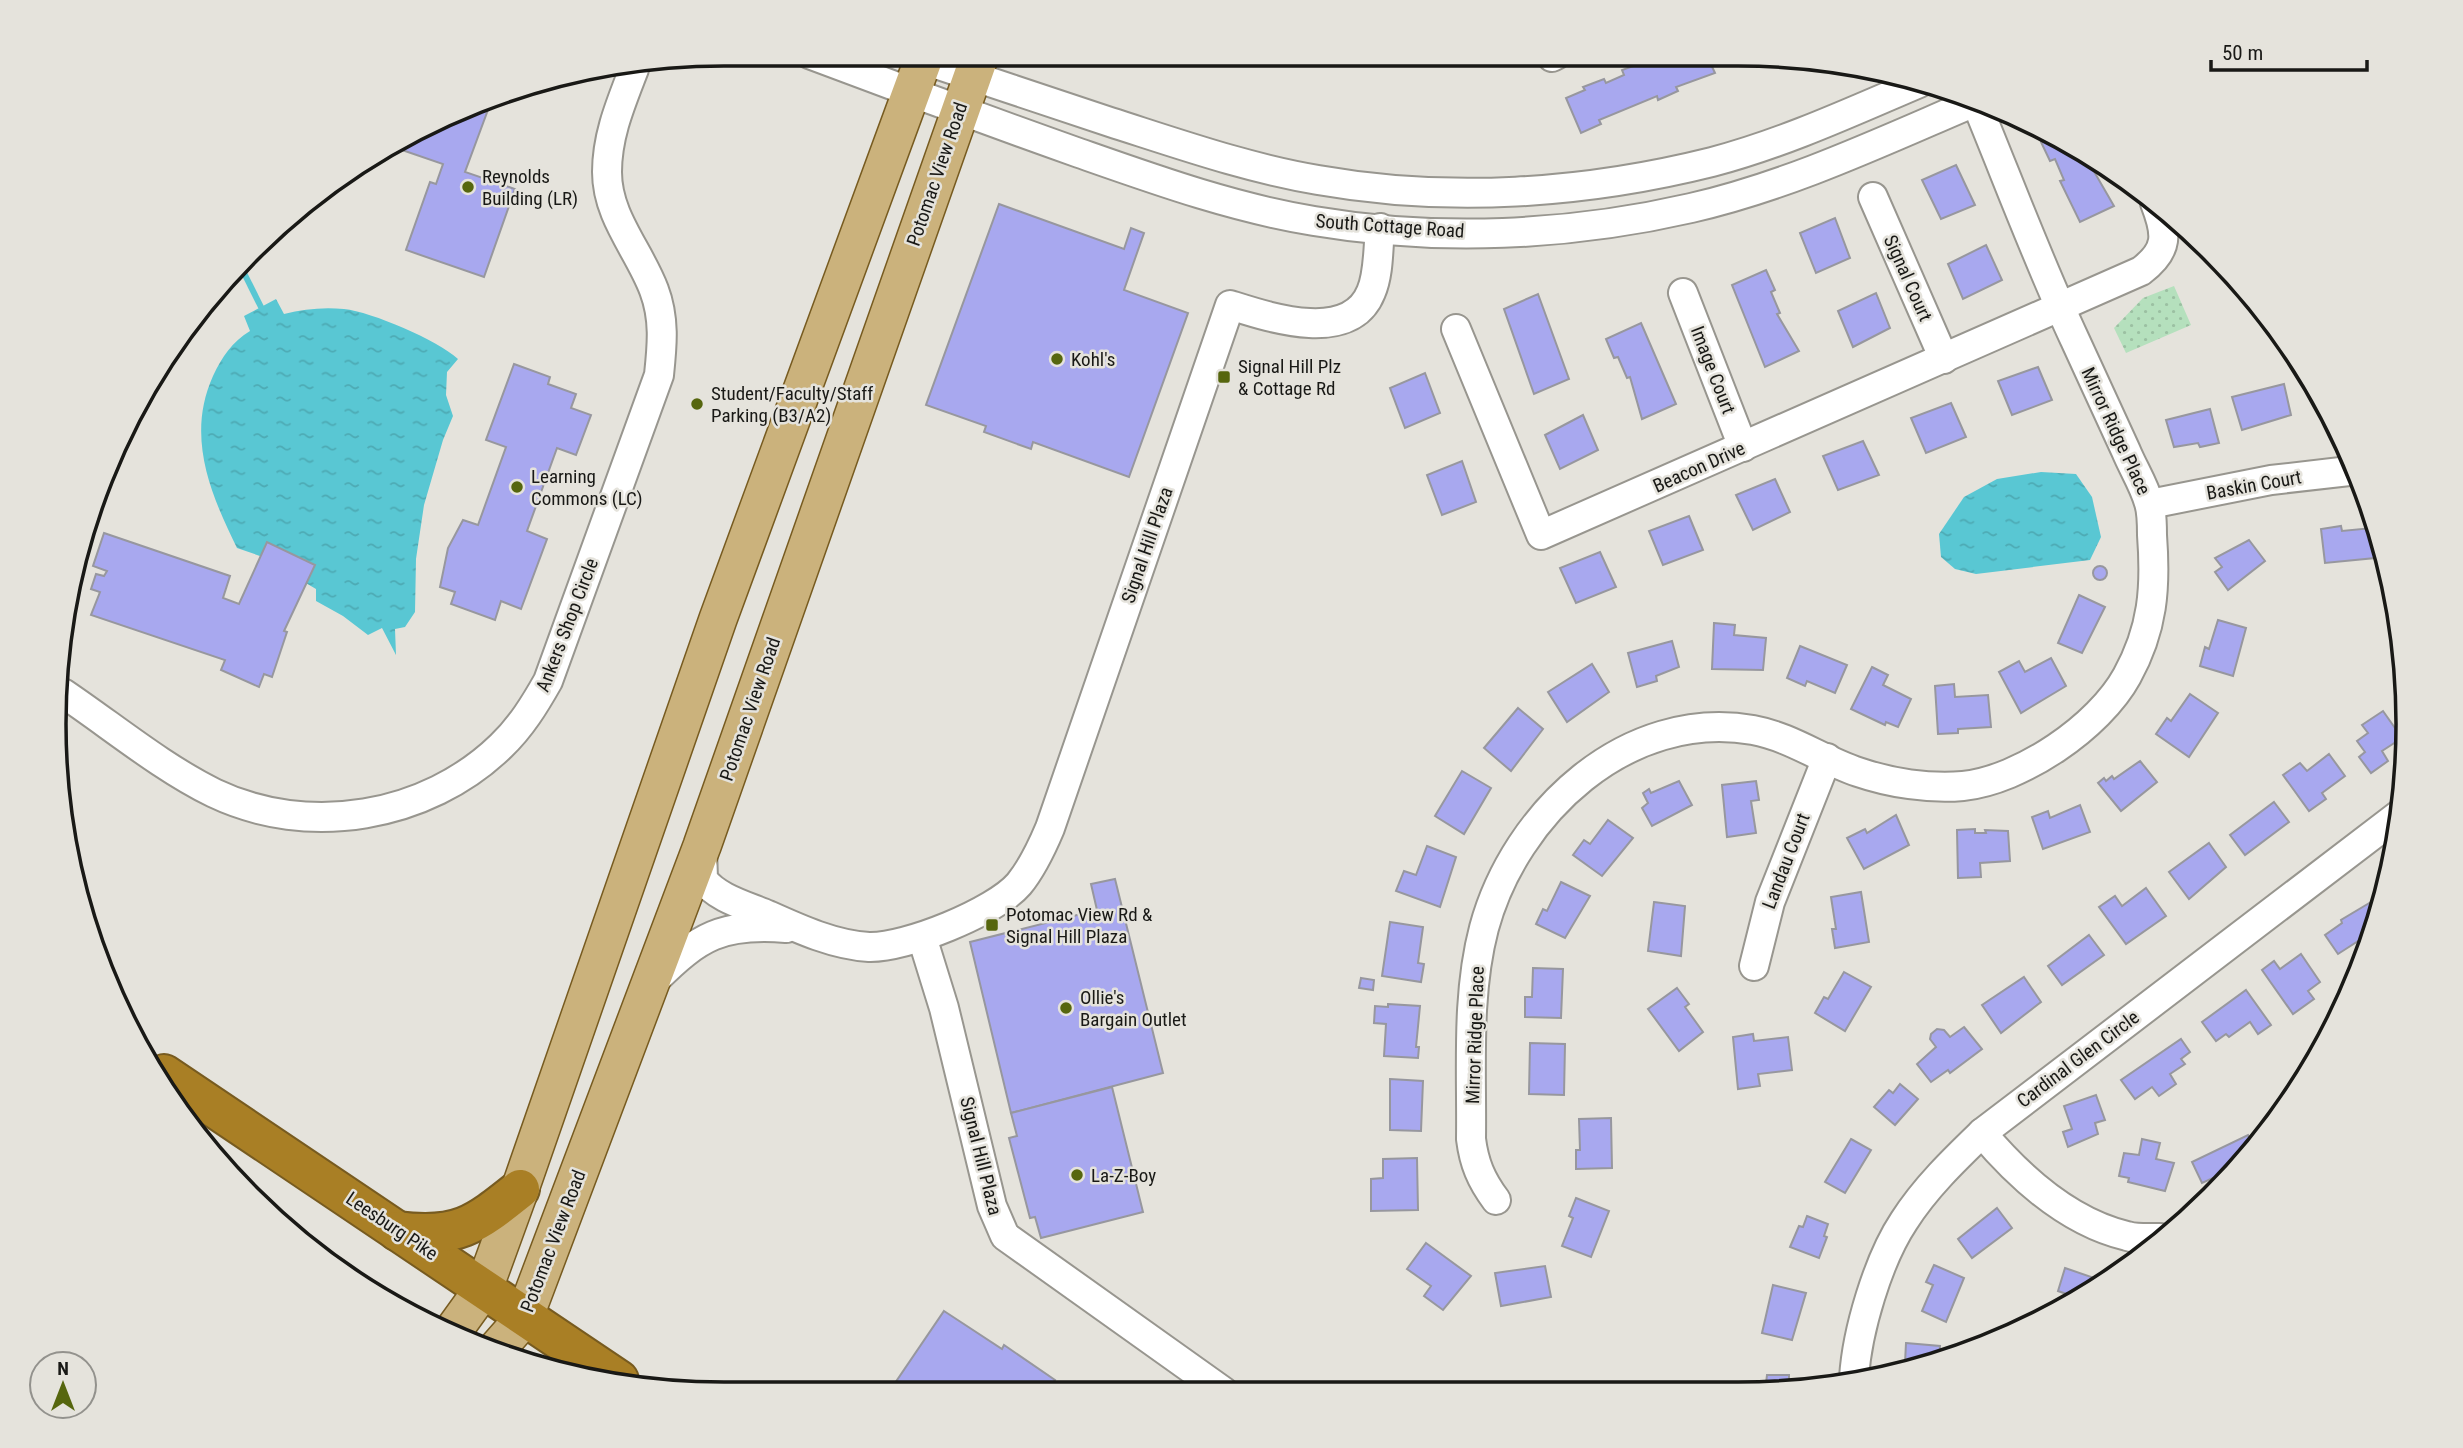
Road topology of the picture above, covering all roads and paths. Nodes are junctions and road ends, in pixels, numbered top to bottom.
1 (841, 66) edge
2 (917, 66) edge
3 (976, 66) edge
4 (979, 66) edge
5 (633, 73) edge
6 (1906, 88) edge
7 (912, 93) junction
8 (1964, 106) edge
9 (960, 110) junction
10 (1981, 113) edge
11 (1873, 197) dead end
12 (2162, 221) edge
13 (1380, 228) junction
14 (1683, 293) dead end
15 (2060, 308) junction
16 (1456, 329) dead end
17 (1944, 359) junction
18 (1743, 447) junction
19 (2346, 471) edge
20 (2150, 504) junction
21 (67, 696) edge
22 (1827, 758) junction
23 (2389, 822) edge
24 (702, 846) junction
25 (800, 930) junction
26 (922, 937) junction
27 (1754, 966) dead end
28 (653, 982) junction
29 (171, 1078) edge
30 (1982, 1133) junction
31 (520, 1189) junction
32 (1496, 1199) dead end
33 (397, 1231) junction
34 (2149, 1238) edge
35 (484, 1287) junction
36 (524, 1318) junction
37 (457, 1325) edge
38 (503, 1343) edge
39 (604, 1370) edge
40 (1855, 1371) edge
41 (1210, 1382) edge

1 - 7 street, South Cottage Road
2 - 7 main road
3 - 9 main road, Potomac View Road
4 - 6 street, South Cottage Road
5 - 21 street, Ankers Shop Circle
7 - 9 street, South Cottage Road
7 - 31 main road
8 - 13 street, South Cottage Road
9 - 13 street, South Cottage Road
9 - 24 main road, Potomac View Road
10 - 15 street, Mirror Ridge Place
11 - 17 street, Signal Court
12 - 15 street, Beacon Drive
13 - 26 street, Signal Hill Plaza
14 - 18 street, Image Court
15 - 17 street, Beacon Drive
15 - 20 street, Mirror Ridge Place
16 - 18 street, Beacon Drive
17 - 18 street, Beacon Drive
19 - 20 street, Baskin Court
20 - 22 street, Mirror Ridge Place
22 - 27 street, Landau Court
22 - 32 street, Mirror Ridge Place
23 - 30 street, Cardinal Glen Circle
24 - 25 street
24 - 28 main road, Potomac View Road
25 - 26 street, Signal Hill Plaza
25 - 28 street
26 - 41 street, Signal Hill Plaza
28 - 36 main road, Potomac View Road
29 - 33 highway, Leesburg Pike
30 - 34 street
30 - 40 street, Cardinal Glen Circle
31 - 33 highway
31 - 35 main road
33 - 35 highway, Leesburg Pike
35 - 36 highway, Leesburg Pike
35 - 37 main road
36 - 38 main road, Potomac View Road
36 - 39 highway, Leesburg Pike

